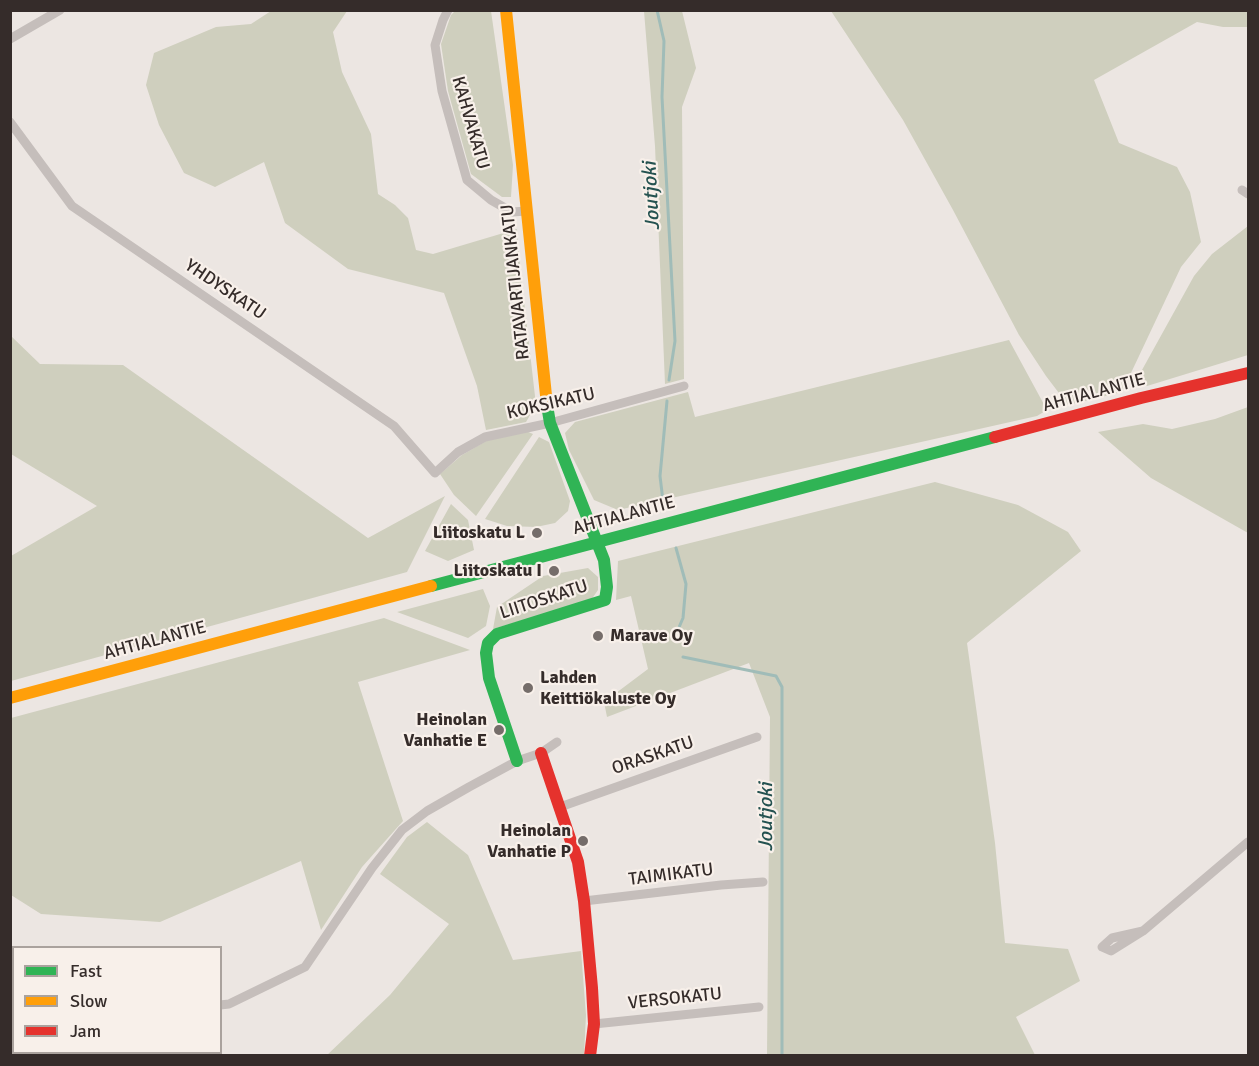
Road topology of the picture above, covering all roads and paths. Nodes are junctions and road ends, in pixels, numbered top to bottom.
1 (60, 10) edge
2 (448, 10) edge
3 (506, 10) edge
4 (10, 39) edge
5 (10, 122) edge
6 (527, 211) junction
7 (1248, 373) edge
8 (684, 386) dead end
9 (550, 423) junction
10 (435, 473) joint
11 (597, 542) junction
12 (10, 699) edge
13 (757, 737) dead end
14 (557, 742) dead end
15 (541, 753) junction
16 (516, 761) junction
17 (560, 807) junction
18 (1248, 842) edge
19 (763, 882) dead end
20 (584, 902) junction
21 (1143, 931) dead end
22 (222, 1005) edge
23 (759, 1007) dead end
24 (594, 1024) junction
25 (590, 1056) edge

1 - 4 street
2 - 6 street, KAHVAKATU
3 - 6 main road, RATAVARTIJANKATU
5 - 10 street, YHDYSKATU
6 - 9 main road, RATAVARTIJANKATU
7 - 11 main road, AHTIALANTIE
8 - 9 street, KOKSIKATU
9 - 10 street, KOKSIKATU
9 - 11 main road, RATAVARTIJANKATU
11 - 12 main road, AHTIALANTIE
11 - 16 main road, LIITOSKATU
13 - 17 street, ORASKATU
14 - 15 street
15 - 16 street
15 - 17 main road
16 - 22 street
17 - 20 main road
18 - 21 street
19 - 20 street, TAIMIKATU
20 - 24 main road
23 - 24 street, VERSOKATU
24 - 25 main road

